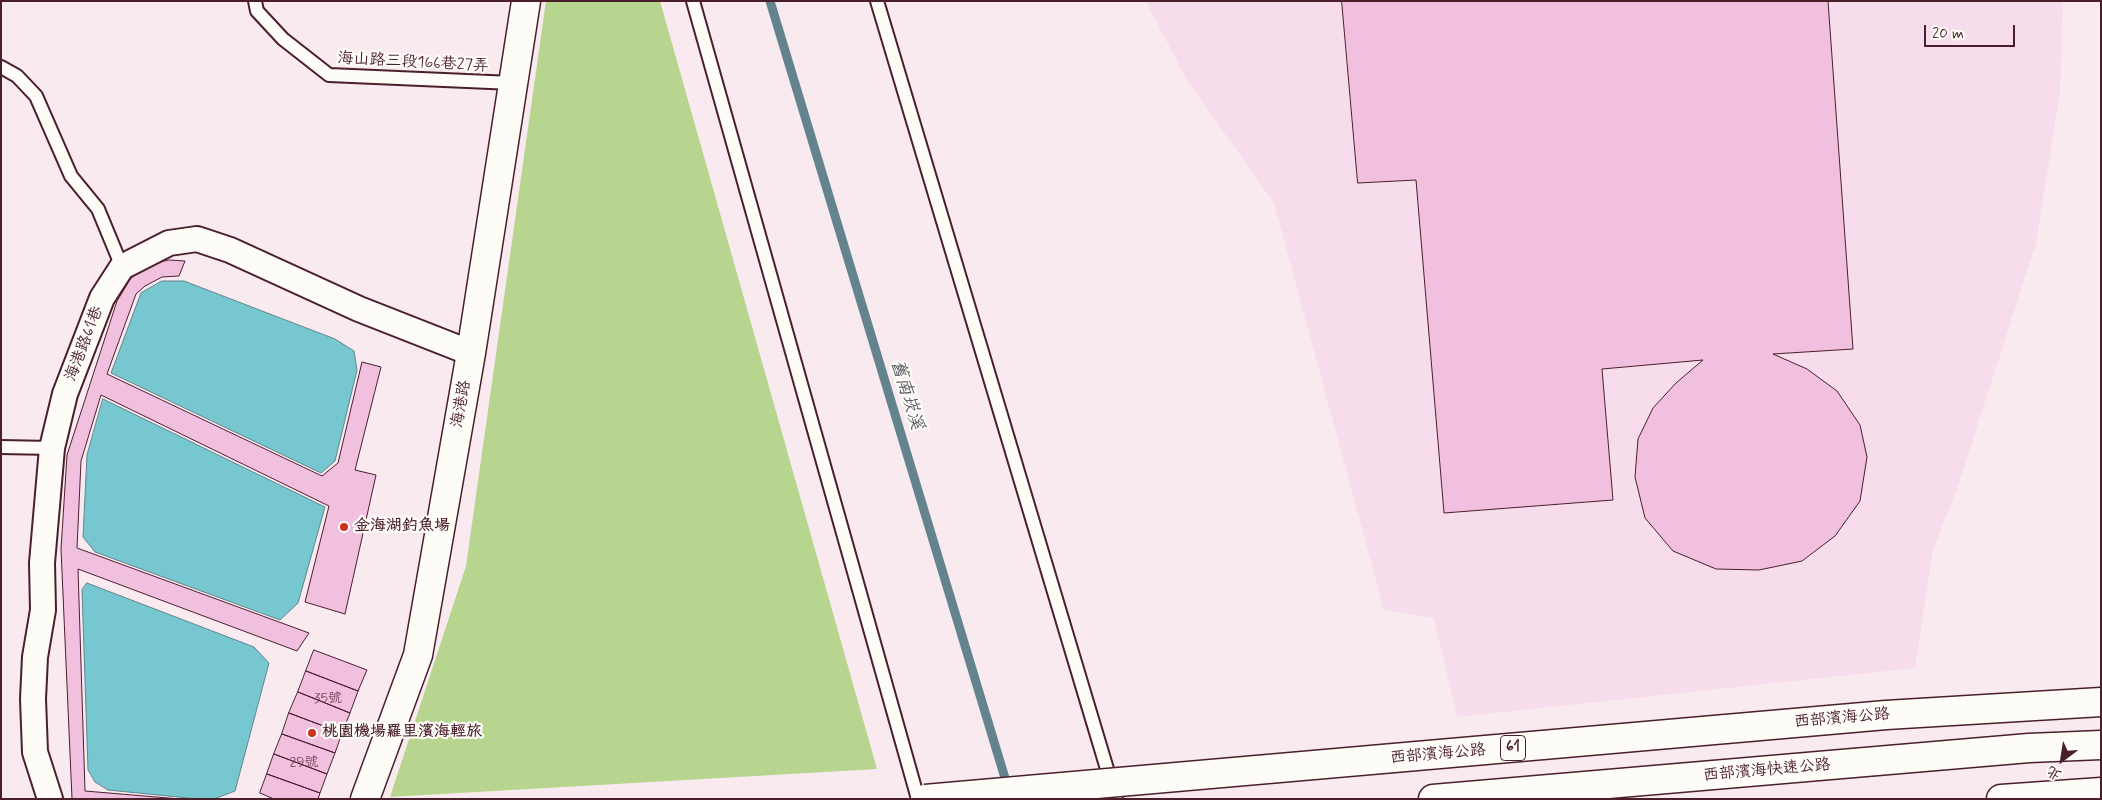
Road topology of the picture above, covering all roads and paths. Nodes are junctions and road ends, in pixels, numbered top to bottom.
1 (255, 1) edge
2 (526, 1) edge
3 (693, 1) edge
4 (877, 1) edge
5 (1, 67) edge
6 (513, 83) junction
7 (122, 267) junction
8 (471, 353) junction
9 (1, 447) edge
10 (52, 448) junction
11 (2101, 702) edge
12 (2101, 745) edge
13 (2101, 792) edge
14 (50, 799) edge
15 (365, 799) edge
16 (918, 799) edge
17 (925, 799) edge
18 (1116, 799) edge
19 (1433, 799) edge
20 (2002, 799) edge

1 - 6 lane, 海山路三段166巷27弄
2 - 6 main road, 海港路
3 - 16 lane
4 - 18 lane
5 - 7 lane
6 - 8 main road, 海港路
7 - 8 street, 海港路61巷
7 - 10 street, 海港路61巷
8 - 15 main road, 海港路
9 - 10 lane
10 - 14 street, 海港路61巷
11 - 17 main road, 西部濱海公路 / 61, bridge
12 - 19 main road, 西部濱海快速公路
13 - 20 main road

